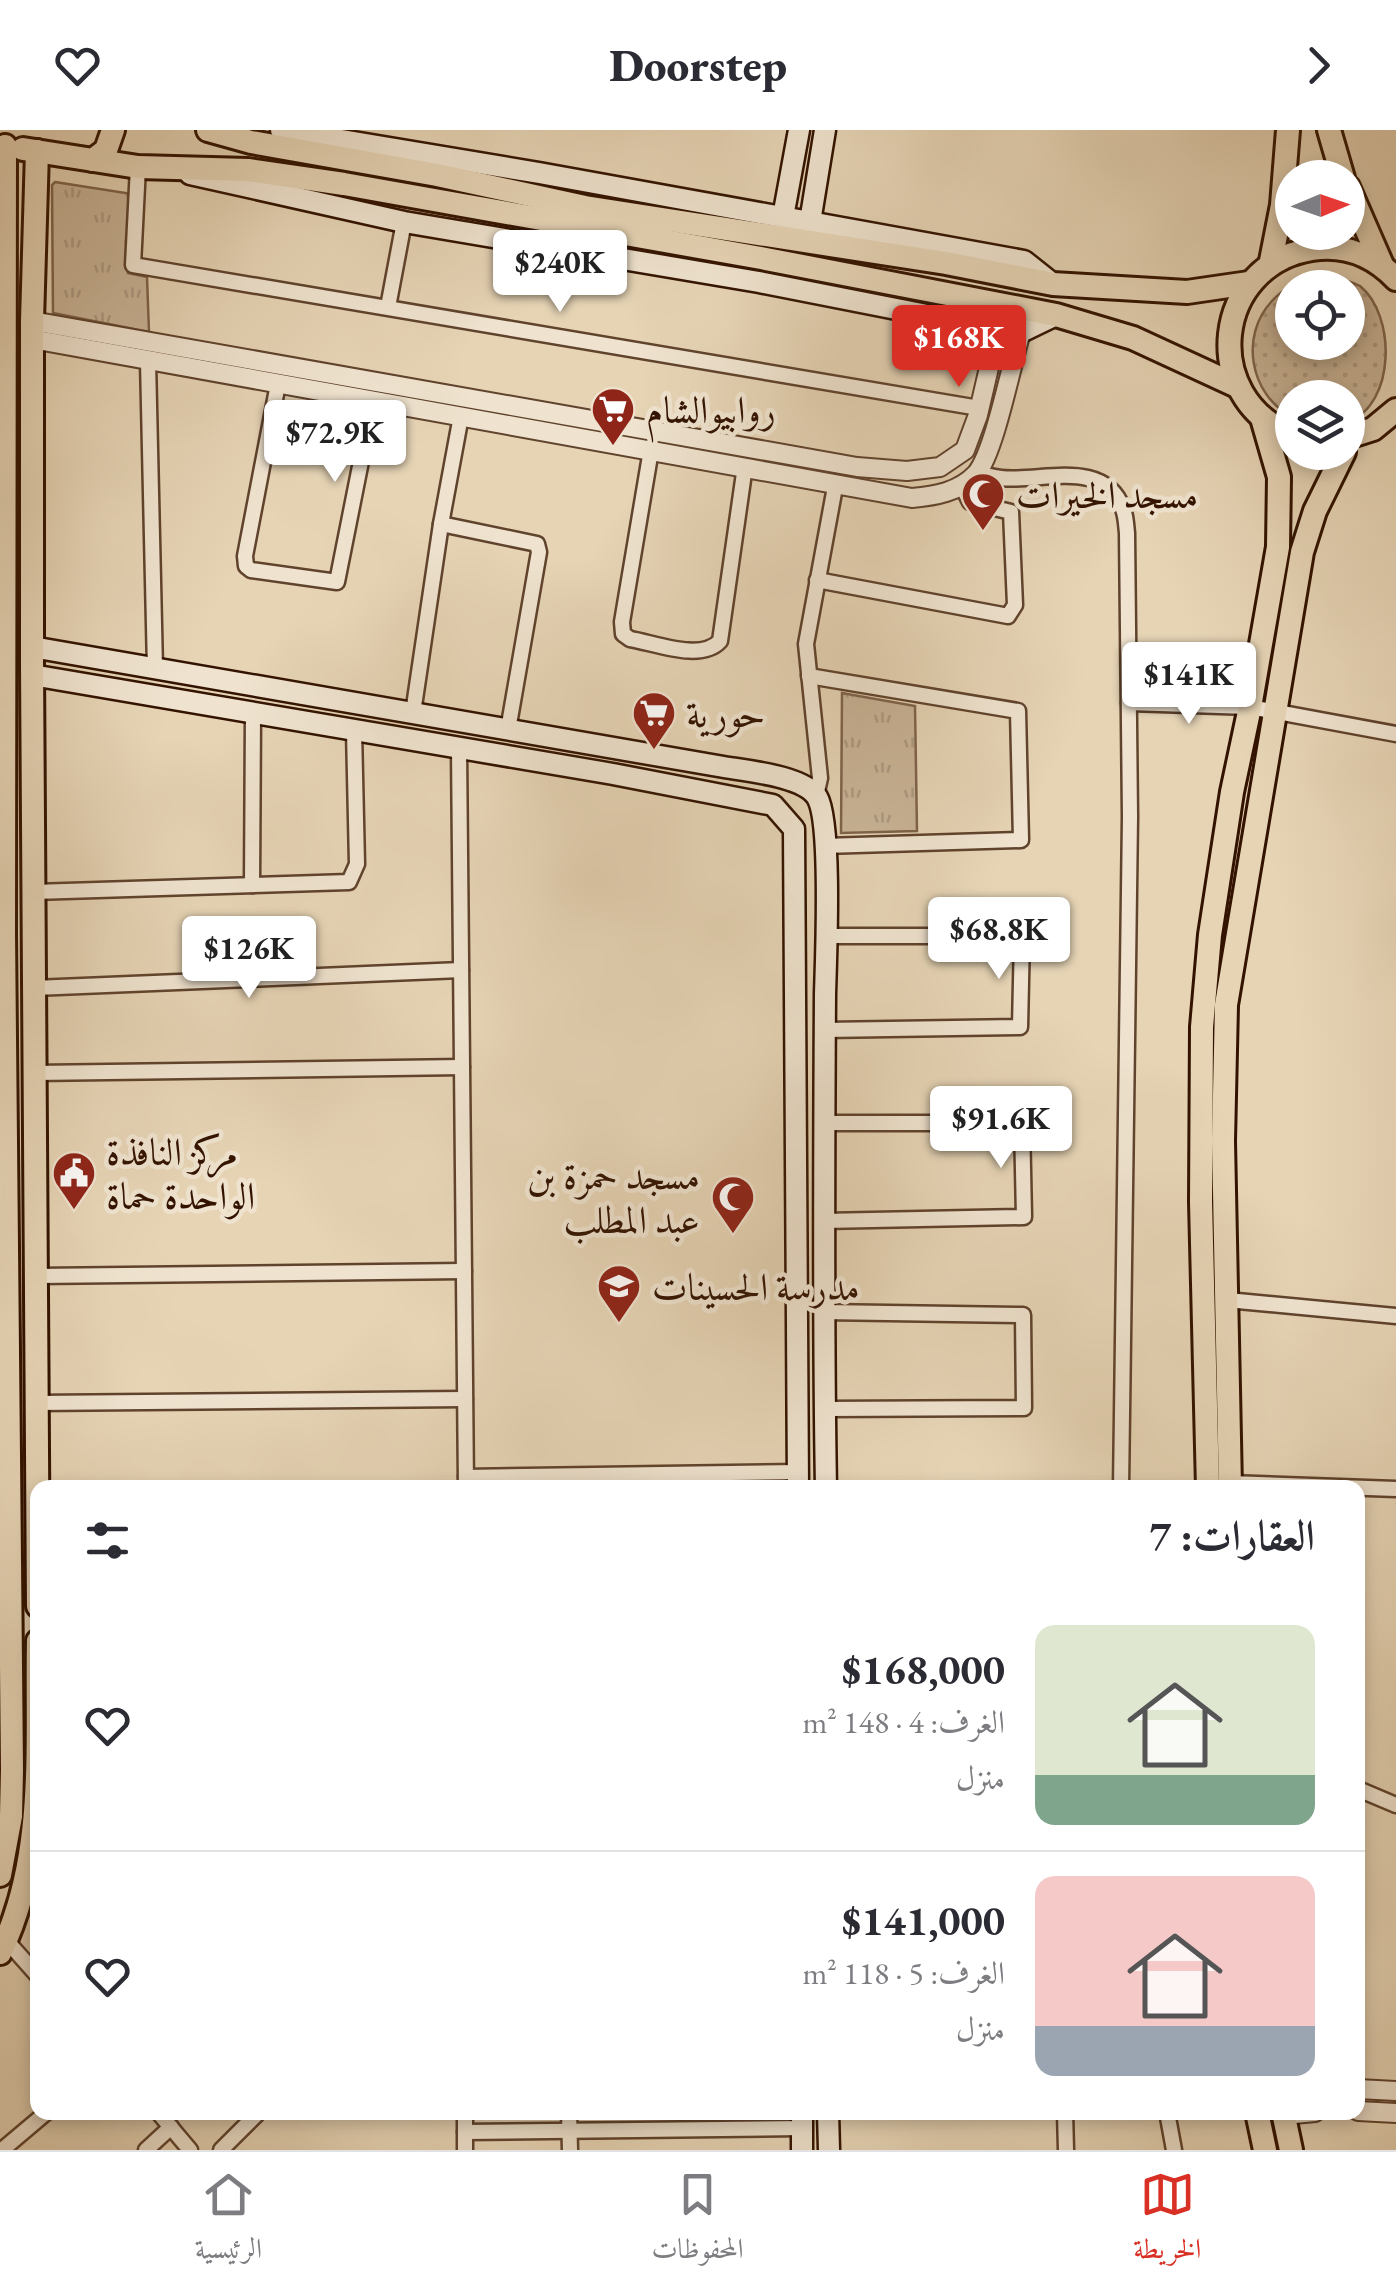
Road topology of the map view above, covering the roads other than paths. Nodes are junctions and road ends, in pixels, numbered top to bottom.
1 (113, 130) edge
2 (208, 130) edge
3 (282, 130) edge
4 (799, 130) edge
5 (826, 130) edge
6 (1288, 130) edge
7 (1328, 130) edge
8 (3, 145) edge
9 (37, 152) junction
10 (93, 160) junction
11 (1338, 160) edge
12 (148, 167) junction
13 (784, 217) junction
14 (404, 222) junction
15 (810, 222) junction
16 (1365, 222) edge
17 (2, 239) edge
18 (1271, 262) junction
19 (1389, 272) edge
20 (1249, 283) junction
21 (1053, 284) junction
22 (388, 308) junction
23 (1056, 315) junction
24 (3, 324) edge
25 (998, 328) junction
26 (32, 330) junction
27 (1020, 332) junction
28 (148, 361) junction
29 (278, 384) junction
30 (1237, 386) junction
31 (373, 400) junction
32 (3, 404) edge
33 (979, 408) junction
34 (1394, 413) edge
35 (461, 416) junction
36 (1262, 418) junction
37 (1275, 425) edge
38 (1365, 433) edge
39 (651, 450) junction
40 (745, 466) junction
41 (1335, 470) edge
42 (978, 473) junction
43 (961, 484) junction
44 (836, 487) junction
45 (32, 510) junction
46 (6, 512) junction
47 (440, 524) junction
48 (3, 561) edge
49 (817, 580) junction
50 (32, 647) junction
51 (3, 655) edge
52 (155, 669) junction
53 (32, 675) junction
54 (809, 676) junction
55 (1129, 703) junction
56 (1250, 707) junction
57 (1276, 711) junction
58 (32, 712) junction
59 (6, 714) junction
60 (253, 714) junction
61 (412, 714) junction
62 (508, 730) junction
63 (354, 731) junction
64 (1396, 734) edge
65 (459, 748) junction
66 (2, 785) edge
67 (816, 796) junction
68 (824, 846) junction
69 (252, 886) junction
70 (2, 887) edge
71 (34, 892) junction
72 (826, 936) junction
73 (462, 970) junction
74 (2, 980) edge
75 (34, 988) junction
76 (825, 1030) junction
77 (35, 1032) junction
78 (5, 1036) junction
79 (462, 1067) junction
80 (35, 1074) junction
81 (3, 1076) edge
82 (824, 1123) junction
83 (4, 1172) edge
84 (823, 1221) junction
85 (464, 1270) junction
86 (38, 1276) junction
87 (4, 1277) edge
88 (1227, 1300) junction
89 (823, 1312) junction
90 (1396, 1316) edge
91 (465, 1399) junction
92 (37, 1403) junction
93 (824, 1409) junction
94 (37, 1480) edge
95 (466, 1480) edge
96 (798, 1480) edge
97 (826, 1480) edge
98 (1122, 1480) edge
99 (1222, 1480) edge
100 (1222, 1480) edge
101 (1365, 1488) edge
102 (1396, 1489) edge
103 (30, 1591) edge
104 (12, 1592) junction
105 (12, 1667) junction
106 (30, 1667) edge
107 (6, 1771) edge
108 (1365, 1792) edge
109 (1396, 1805) edge
110 (30, 1851) edge
111 (0, 1876) edge
112 (3, 1947) edge
113 (30, 1969) edge
114 (1365, 2090) edge
115 (1396, 2091) edge
116 (1365, 2111) edge
117 (1396, 2113) edge
118 (38, 2120) edge
119 (165, 2120) edge
120 (250, 2120) edge
121 (464, 2120) edge
122 (569, 2120) edge
123 (802, 2120) edge
124 (828, 2120) edge
125 (1066, 2120) edge
126 (1169, 2120) edge
127 (1259, 2120) edge
128 (1284, 2120) edge
129 (171, 2127) junction
130 (465, 2132) junction
131 (570, 2134) junction
132 (2, 2150) edge
133 (146, 2150) edge
134 (190, 2150) edge
135 (220, 2150) edge
136 (464, 2150) edge
137 (570, 2150) edge
138 (802, 2150) edge
139 (828, 2150) edge
140 (1066, 2150) edge
141 (1174, 2150) edge
142 (1266, 2150) edge
143 (1292, 2150) edge

1 - 10 main road
2 - 21 main road
3 - 13 main road
4 - 13 main road
5 - 15 main road
6 - 18 main road
7 - 11 main road
8 - 9 main road
8 - 17 main road
9 - 10 main road
9 - 26 main road
10 - 12 main road
12 - 14 main road
12 - 22 street
12 - 23 main road
13 - 15 main road
14 - 22 street
14 - 25 main road
15 - 21 main road
16 - 19 main road
17 - 24 main road
18 - 19 main road
18 - 20 main road
20 - 21 main road
20 - 30 main road
22 - 33 street
23 - 27 main road
23 - 30 main road
24 - 32 main road
25 - 27 main road
25 - 33 street
26 - 28 street
26 - 33 street
26 - 45 main road
27 - 42 street
28 - 29 street
28 - 52 street
29 - 31 street
29 - 31 street
30 - 36 main road
31 - 35 street
32 - 46 main road
34 - 38 main road
35 - 39 street
35 - 47 street
36 - 37 main road
36 - 56 main road
39 - 40 street
39 - 40 street
40 - 44 street
41 - 57 main road
42 - 43 street
42 - 55 street
43 - 44 street
43 - 49 street
44 - 49 street
45 - 46 main road
45 - 50 main road
46 - 48 main road
47 - 61 street
47 - 62 street
48 - 51 main road
49 - 54 street
50 - 52 main road
50 - 53 main road
51 - 59 main road
52 - 61 main road
53 - 58 main road
53 - 60 main road
54 - 67 street
54 - 68 street
55 - 56 street
55 - 98 street
56 - 57 street
56 - 99 main road
57 - 64 street
57 - 88 main road
58 - 59 main road
58 - 71 main road
59 - 66 main road
60 - 63 main road
60 - 69 street
61 - 62 main road
62 - 67 main road
63 - 65 main road
63 - 69 street
65 - 73 street
65 - 96 main road
66 - 70 main road
67 - 68 main road
68 - 72 main road
69 - 71 street
70 - 74 main road
71 - 75 main road
72 - 76 main road
72 - 76 street
73 - 75 street
73 - 79 street
74 - 78 main road
75 - 77 main road
76 - 82 main road
77 - 78 main road
77 - 80 main road
78 - 81 main road
79 - 80 street
79 - 85 street
80 - 86 main road
81 - 83 main road
82 - 84 main road
82 - 84 street
83 - 87 main road
84 - 89 main road
85 - 86 street
85 - 91 street
86 - 92 main road
87 - 104 main road
88 - 90 street
88 - 100 main road
89 - 93 main road
89 - 93 street
91 - 92 street
91 - 95 street
92 - 94 main road
93 - 97 main road
101 - 102 street
103 - 104 main road
104 - 105 main road
105 - 106 main road
105 - 107 main road
107 - 111 main road
108 - 109 street
110 - 112 main road
112 - 113 street
114 - 115 street
116 - 117 street
118 - 132 street
119 - 129 street
120 - 135 street
121 - 130 street
122 - 131 street
123 - 131 street
123 - 138 main road
124 - 139 main road
125 - 140 street
126 - 141 street
127 - 142 main road
128 - 143 main road
129 - 133 street
129 - 134 street
130 - 131 street
130 - 136 street
131 - 137 street

